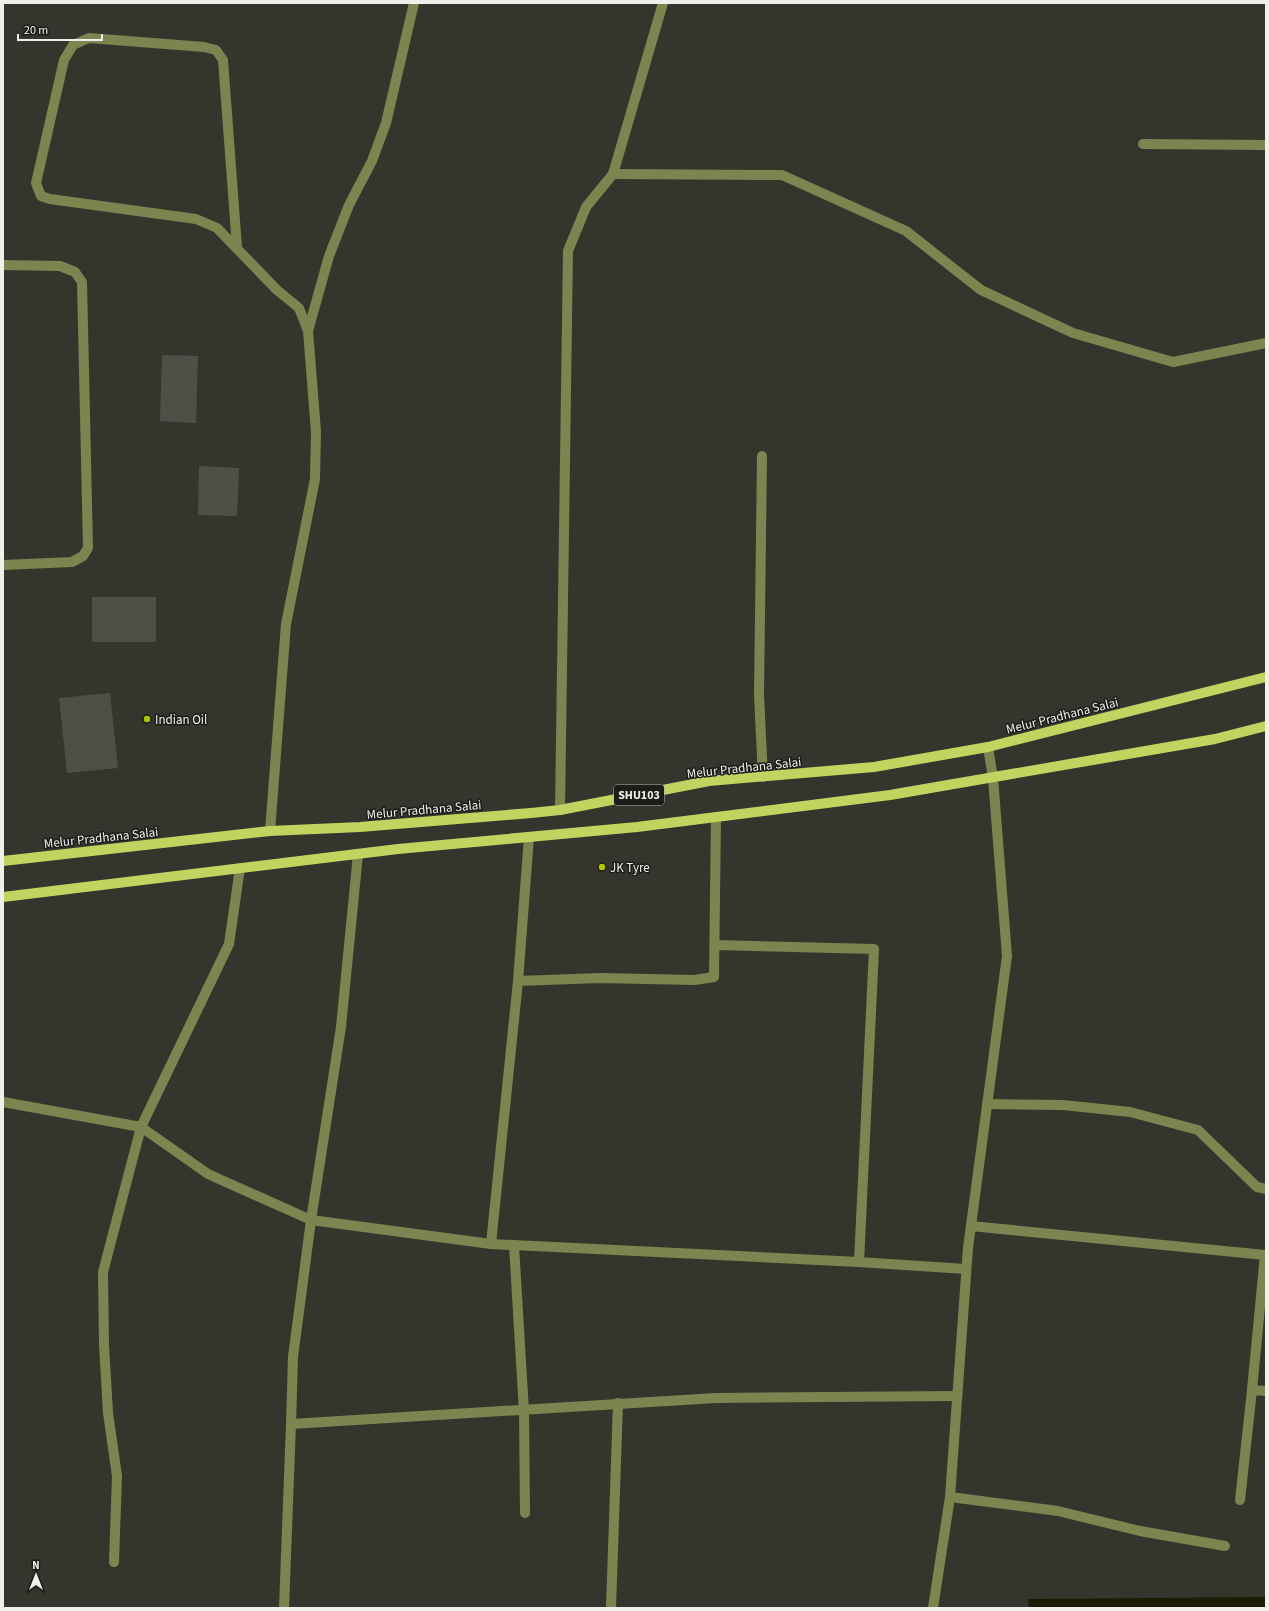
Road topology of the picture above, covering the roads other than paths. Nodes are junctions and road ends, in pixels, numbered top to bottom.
1 (414, 3) edge
2 (663, 3) edge
3 (1143, 144) dead end
4 (1266, 145) edge
5 (613, 174) junction
6 (237, 247) junction
7 (3, 265) edge
8 (308, 331) junction
9 (1266, 343) edge
10 (762, 456) dead end
11 (3, 565) edge
12 (1266, 677) edge
13 (1266, 726) edge
14 (988, 747) junction
15 (763, 777) junction
16 (993, 778) junction
17 (560, 810) junction
18 (716, 817) junction
19 (270, 831) junction
20 (529, 837) junction
21 (358, 854) junction
22 (3, 861) edge
23 (240, 868) junction
24 (3, 897) edge
25 (714, 945) junction
26 (518, 981) junction
27 (3, 1102) edge
28 (987, 1104) junction
29 (141, 1127) junction
30 (1266, 1189) edge
31 (311, 1220) junction
32 (971, 1226) junction
33 (491, 1244) junction
34 (514, 1246) junction
35 (859, 1262) junction
36 (966, 1269) junction
37 (1252, 1390) junction
38 (1266, 1391) edge
39 (957, 1396) junction
40 (618, 1403) junction
41 (524, 1411) junction
42 (291, 1424) junction
43 (950, 1497) junction
44 (1240, 1500) dead end
45 (524, 1513) dead end
46 (1225, 1546) dead end
47 (114, 1562) dead end
48 (284, 1608) edge
49 (611, 1608) edge
50 (933, 1608) edge

1 - 8 street
2 - 5 street
3 - 4 street
5 - 9 street
5 - 17 street
6 - 6 street
6 - 8 street
7 - 11 street
8 - 19 street
10 - 15 street
12 - 14 main road, Melur Pradhana Salai / SHU103
13 - 16 main road, SHU103
14 - 15 main road, Melur Pradhana Salai / SHU103
14 - 16 street
15 - 17 main road, Melur Pradhana Salai / SHU103
16 - 18 main road, SHU103
16 - 28 street
17 - 19 main road, Melur Pradhana Salai / SHU103
18 - 20 main road, SHU103
18 - 25 street
19 - 22 main road, Melur Pradhana Salai / SHU103
20 - 21 main road, SHU103
20 - 26 street
21 - 23 main road, SHU103
21 - 31 street
23 - 24 main road, SHU103
23 - 29 street
25 - 26 street
25 - 35 street
26 - 33 street
27 - 29 street
28 - 30 street
28 - 32 street
29 - 31 street
29 - 47 street
31 - 33 street
31 - 42 street
32 - 36 street
32 - 37 street
33 - 34 street
34 - 35 street
34 - 41 street
35 - 36 street
36 - 39 street
37 - 38 street
37 - 44 street
39 - 40 street
39 - 43 street
40 - 41 street
40 - 49 street
41 - 42 street
41 - 45 street
42 - 48 street
43 - 46 street
43 - 50 street

